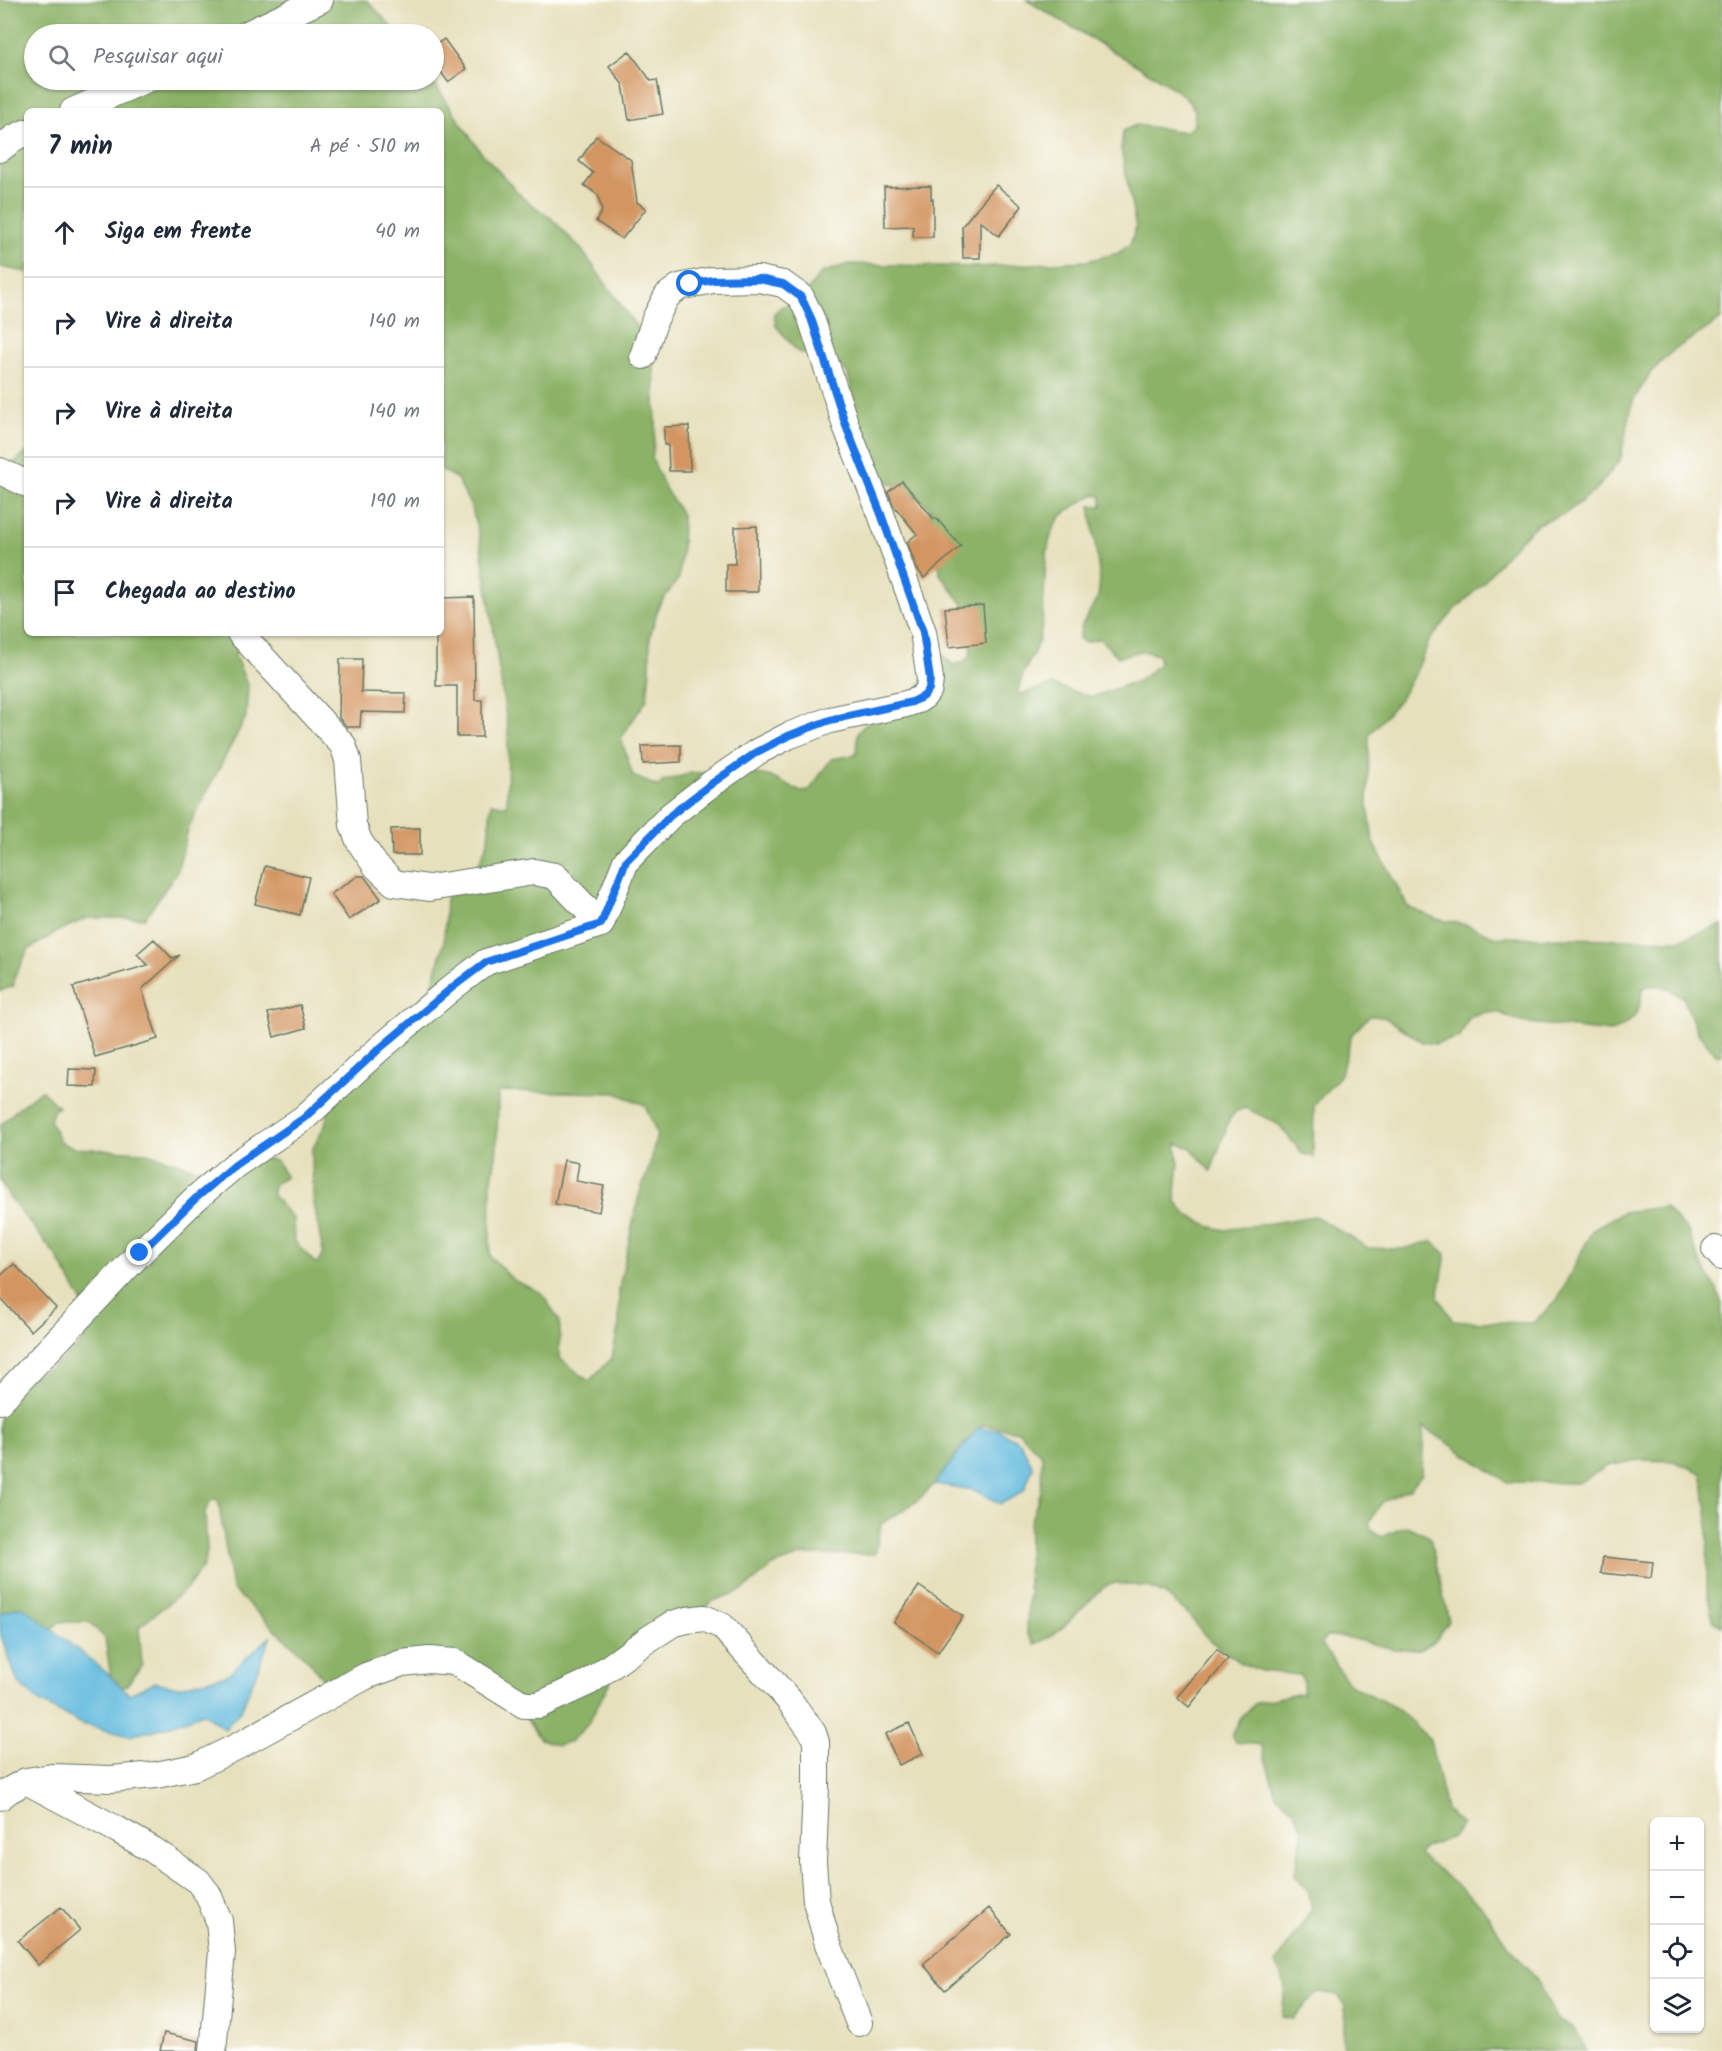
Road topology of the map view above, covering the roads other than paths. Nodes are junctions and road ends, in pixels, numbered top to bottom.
1 (320, 0) edge
2 (268, 24) edge
3 (122, 90) edge
4 (80, 108) edge
5 (24, 133) edge
6 (0, 149) edge
7 (643, 356) dead end
8 (0, 471) edge
9 (24, 483) edge
10 (243, 636) edge
11 (601, 924) junction
12 (0, 1401) edge
13 (26, 1781) junction
14 (0, 1797) edge
15 (859, 2024) dead end
16 (213, 2051) edge

1 - 2 street
3 - 4 street
5 - 6 street
7 - 11 street
8 - 9 street
10 - 11 street
11 - 12 street
13 - 14 street
13 - 15 street
13 - 16 street

